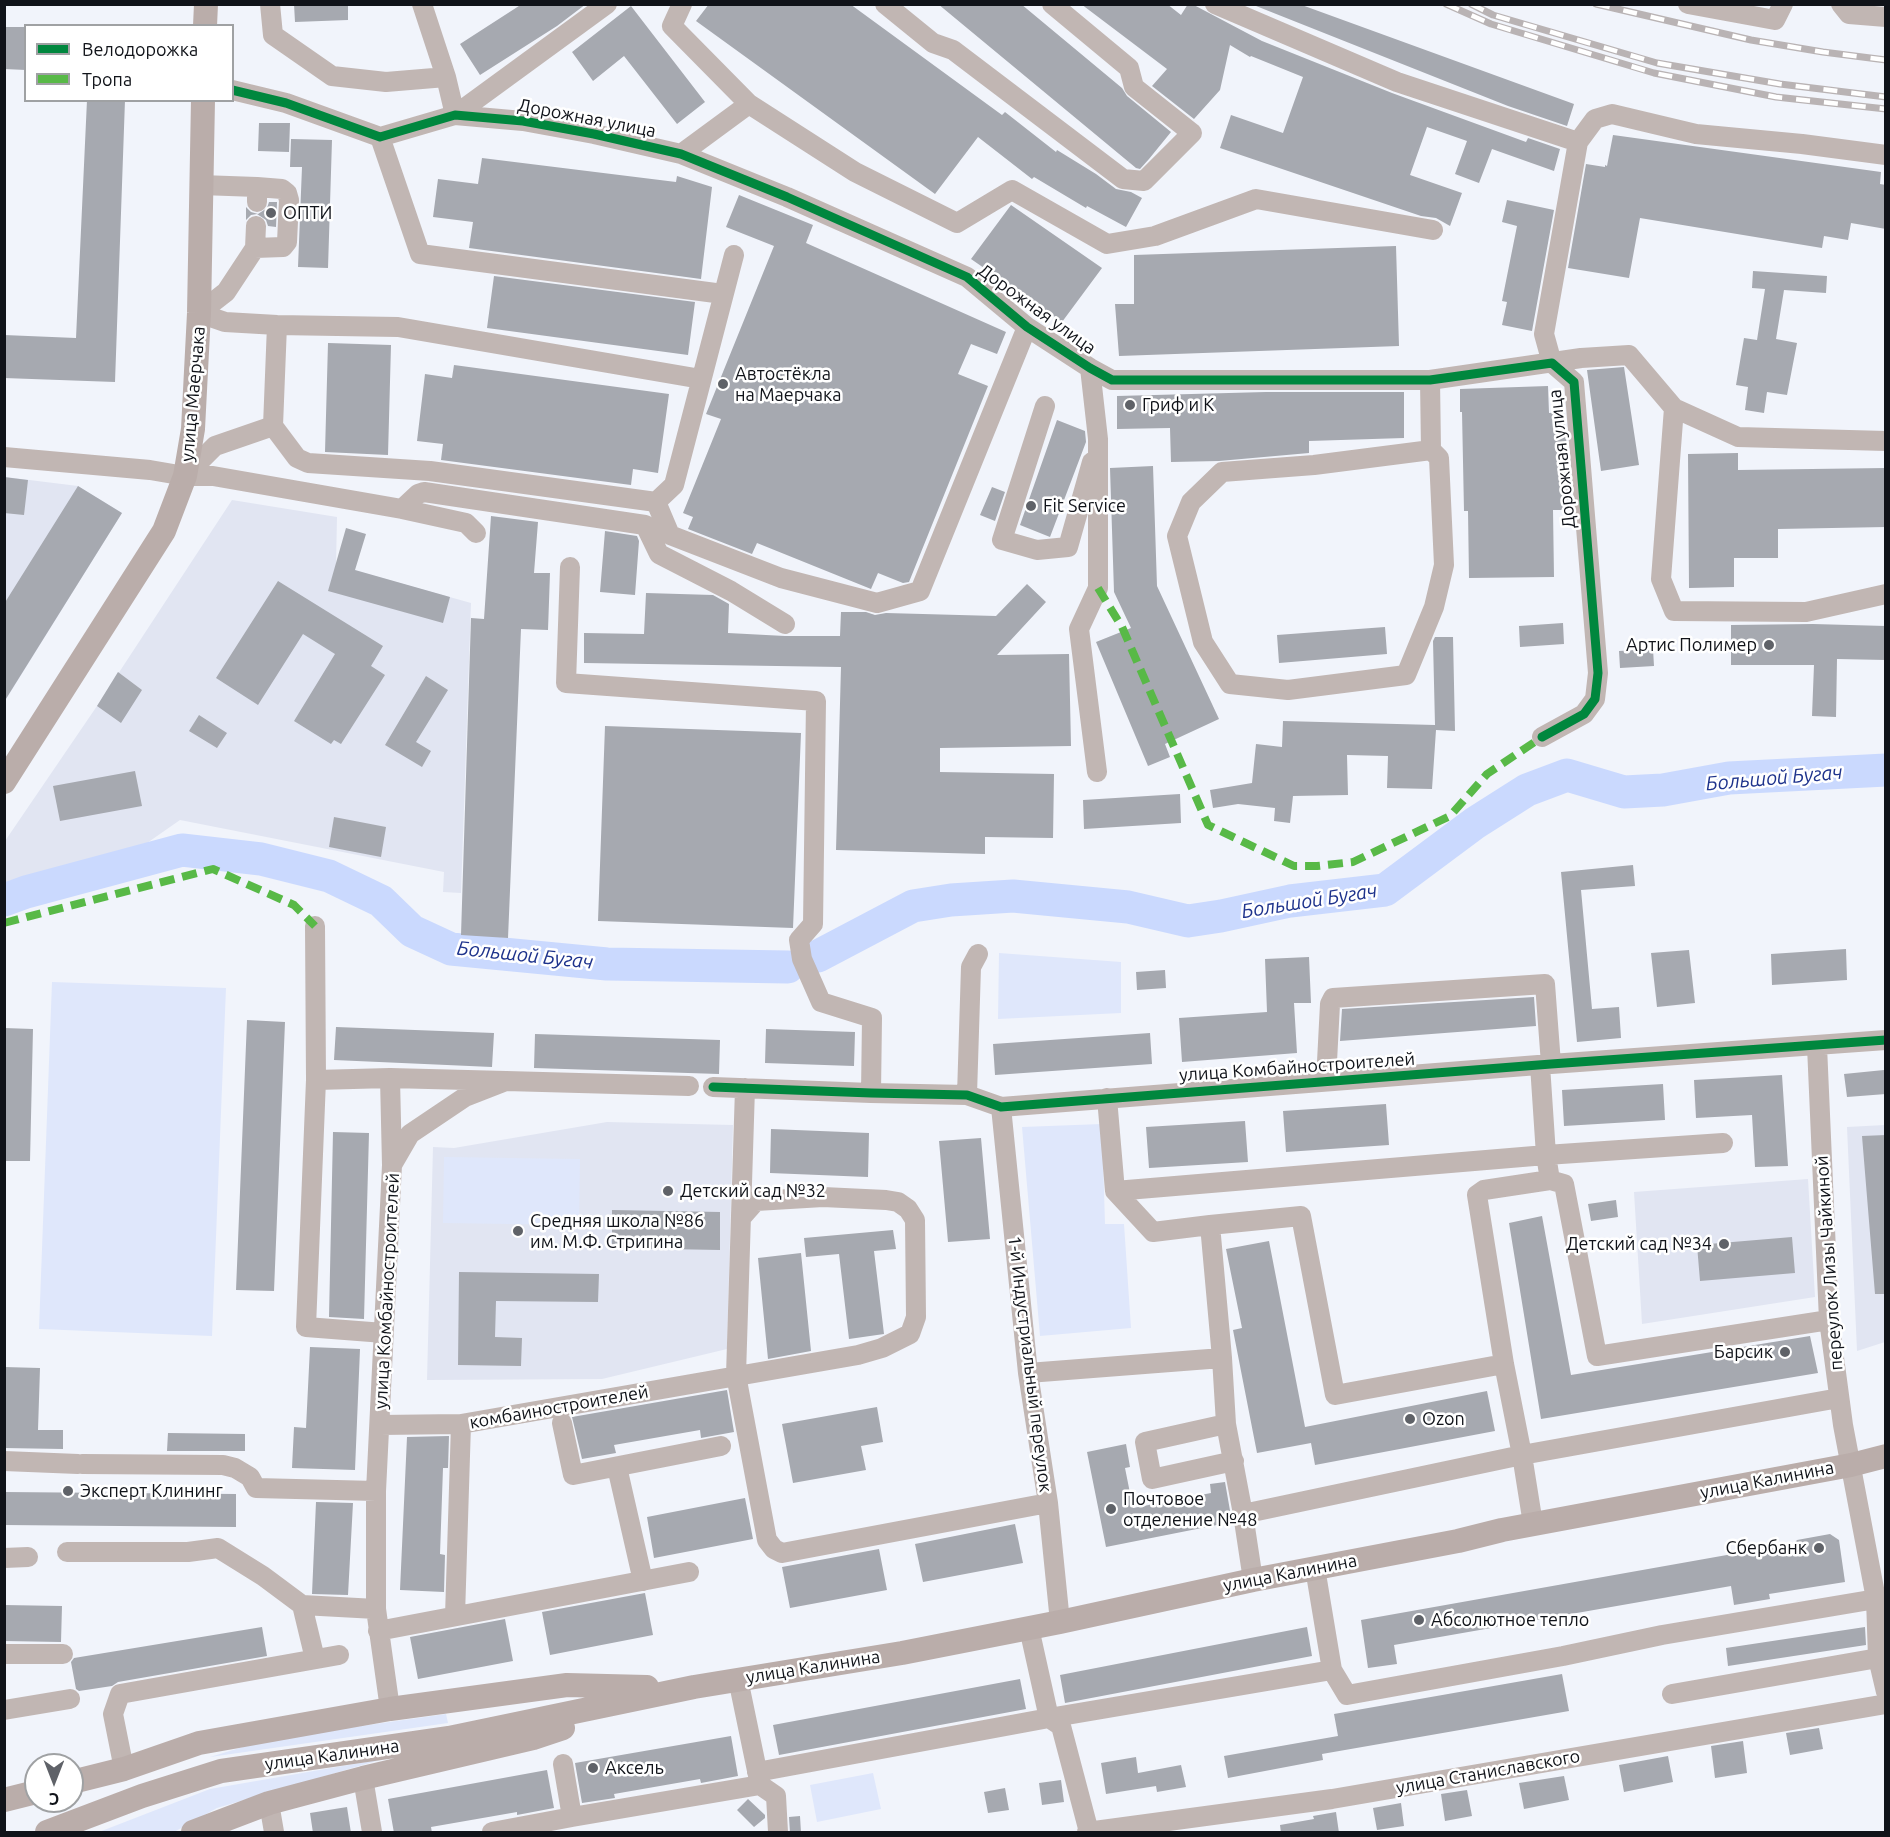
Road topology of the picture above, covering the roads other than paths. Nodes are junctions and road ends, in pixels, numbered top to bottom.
1 (206, 4) edge
2 (270, 4) edge
3 (422, 4) edge
4 (607, 4) edge
5 (682, 4) edge
6 (885, 4) edge
7 (1052, 4) edge
8 (1215, 4) edge
9 (1688, 4) edge
10 (1783, 4) edge
11 (1840, 4) edge
12 (1886, 17) edge
13 (205, 24) edge
14 (446, 77) junction
15 (234, 90) edge
16 (203, 102) edge
17 (749, 104) junction
18 (455, 115) junction
19 (380, 137) junction
20 (1578, 142) junction
21 (681, 154) junction
22 (1886, 155) edge
23 (201, 185) junction
24 (256, 226) dead end
25 (1433, 230) dead end
26 (255, 248) junction
27 (734, 255) dead end
28 (723, 294) junction
29 (199, 313) junction
30 (277, 325) junction
31 (1027, 327) junction
32 (1552, 363) junction
33 (1090, 368) junction
34 (701, 379) junction
35 (1430, 380) junction
36 (1045, 406) dead end
37 (1674, 408) junction
38 (273, 426) junction
39 (1098, 439) junction
40 (1886, 441) edge
41 (1431, 450) junction
42 (4, 457) edge
43 (186, 476) junction
44 (656, 502) junction
45 (402, 509) junction
46 (476, 533) dead end
47 (570, 567) dead end
48 (1886, 594) edge
49 (785, 624) dead end
50 (1542, 737) dead end
51 (1096, 772) dead end
52 (4, 782) edge
53 (315, 926) dead end
54 (978, 954) dead end
55 (1886, 1040) edge
56 (1817, 1046) junction
57 (1546, 1064) junction
58 (390, 1078) junction
59 (316, 1080) junction
60 (506, 1081) junction
61 (1326, 1081) junction
62 (689, 1086) dead end
63 (713, 1087) dead end
64 (745, 1088) junction
65 (871, 1094) junction
66 (967, 1095) junction
67 (1107, 1098) junction
68 (1001, 1107) junction
69 (1723, 1143) dead end
70 (1546, 1155) junction
71 (392, 1165) junction
72 (1550, 1180) junction
73 (1114, 1191) junction
74 (741, 1218) junction
75 (1210, 1226) junction
76 (1829, 1320) junction
77 (384, 1333) junction
78 (1222, 1358) junction
79 (1503, 1364) junction
80 (1028, 1372) junction
81 (736, 1375) junction
82 (1839, 1398) junction
83 (562, 1423) dead end
84 (461, 1424) junction
85 (1226, 1424) junction
86 (380, 1425) junction
87 (721, 1446) dead end
88 (1522, 1455) junction
89 (1886, 1456) edge
90 (4, 1461) edge
91 (1234, 1461) junction
92 (1851, 1465) junction
93 (617, 1467) junction
94 (376, 1491) junction
95 (1048, 1503) junction
96 (1243, 1514) junction
97 (1533, 1524) junction
98 (67, 1552) dead end
99 (28, 1557) dead end
100 (4, 1558) edge
101 (1315, 1568) junction
102 (689, 1572) dead end
103 (1254, 1580) junction
104 (643, 1581) junction
105 (1881, 1600) edge
106 (302, 1605) junction
107 (376, 1609) junction
108 (455, 1616) junction
109 (1060, 1622) junction
110 (1029, 1628) junction
111 (378, 1630) junction
112 (1728, 1635) dead end
113 (4, 1654) edge
114 (63, 1654) dead end
115 (339, 1655) dead end
116 (1878, 1658) junction
117 (315, 1659) junction
118 (1332, 1670) junction
119 (738, 1679) junction
120 (694, 1687) junction
121 (1886, 1692) edge
122 (1672, 1694) dead end
123 (70, 1699) dead end
124 (1886, 1704) edge
125 (390, 1709) junction
126 (4, 1710) edge
127 (1049, 1718) junction
128 (563, 1764) dead end
129 (124, 1769) junction
130 (363, 1778) junction
131 (84, 1779) edge
132 (758, 1779) junction
133 (24, 1795) edge
134 (4, 1800) edge
135 (269, 1803) junction
136 (572, 1817) junction
137 (1088, 1832) edge
138 (48, 1833) edge
139 (193, 1833) edge
140 (274, 1833) edge
141 (372, 1833) edge
142 (492, 1833) edge
143 (778, 1833) edge

1 - 13 main road
2 - 14 street
3 - 14 street
4 - 18 street
5 - 17 street
6 - 7 street
8 - 20 street
9 - 10 street
11 - 12 street
14 - 18 street
15 - 19 street
16 - 23 main road, улица Маерчака
17 - 21 street
17 - 25 street
18 - 19 street, Дорожная улица
18 - 21 street, Дорожная улица
19 - 28 street
20 - 22 street, Дорожная улица
20 - 32 street, Дорожная улица
21 - 31 street, Дорожная улица
23 - 26 street
23 - 29 main road, улица Маерчака
24 - 26 street
26 - 29 street
27 - 28 street
28 - 34 street
29 - 30 street
29 - 43 main road, улица Маерчака
30 - 34 street
30 - 38 street
31 - 33 street, Дорожная улица
31 - 44 street
32 - 35 street, Дорожная улица
32 - 37 street
32 - 50 street, Дорожная улица
33 - 35 street, Дорожная улица
33 - 39 street
34 - 44 street
35 - 41 street
36 - 39 street
37 - 40 street
37 - 48 street
38 - 43 street
38 - 44 street
39 - 51 street
41 - 41 street
42 - 43 street
43 - 45 street
43 - 52 main road, улица Маерчака
45 - 46 street
45 - 49 street
47 - 65 street
53 - 59 street
54 - 66 street
55 - 56 street, улица Комбайностроителей
56 - 57 street, улица Комбайностроителей
56 - 76 street, переулок Лизы Чайкиной
57 - 61 street, улица Комбайностроителей
57 - 61 street
57 - 70 street
58 - 59 street
58 - 60 street
58 - 71 street
59 - 77 street
60 - 62 street, улица Комбайностроителей
60 - 71 street, улица Комбайностроителей
61 - 67 street, улица Комбайностроителей
63 - 64 street, улица Комбайностроителей
64 - 65 street, улица Комбайностроителей
64 - 74 street
65 - 66 street, улица Комбайностроителей
66 - 68 street, улица Комбайностроителей
67 - 68 street, улица Комбайностроителей
67 - 73 street
68 - 80 street, 1-й Индустриальный переулок
69 - 70 street
70 - 72 street
70 - 73 street
71 - 77 street, улица Комбайностроителей
72 - 76 street
72 - 79 street
73 - 75 street
74 - 81 street
74 - 81 street, комбаиностроителей
75 - 78 street
75 - 79 street
76 - 82 street, переулок Лизы Чайкиной
77 - 86 street, улица Комбайностроителей
78 - 80 street
78 - 85 street
79 - 88 street
80 - 95 street, 1-й Индустриальный переулок
81 - 84 street, комбаиностроителей
81 - 95 street
82 - 88 street
82 - 92 street, переулок Лизы Чайкиной
83 - 93 street
84 - 86 street, комбаиностроителей
84 - 108 street
85 - 91 street
85 - 91 street
86 - 94 street, улица Комбайностроителей
87 - 93 street
88 - 96 street
88 - 97 street
89 - 92 main road, улица Калинина
90 - 94 street
91 - 96 street
92 - 97 main road, улица Калинина
92 - 105 street, переулок Лизы Чайкиной
93 - 104 street
94 - 107 street, улица Комбайностроителей
95 - 109 street, 1-й Индустриальный переулок
96 - 103 street
97 - 101 main road, улица Калинина
98 - 106 street
99 - 100 street
101 - 103 main road, улица Калинина
101 - 118 street
102 - 104 street
103 - 109 main road, улица Калинина
104 - 108 street
105 - 112 street
105 - 116 street, переулок Лизы Чайкиной
105 - 118 street
106 - 107 street
106 - 117 street
107 - 111 street, улица Комбайностроителей
108 - 111 street
109 - 110 main road, улица Калинина
110 - 119 main road, улица Калинина
110 - 127 street
111 - 125 street, улица Комбайностроителей
113 - 114 street
115 - 117 street
116 - 121 street, переулок Лизы Чайкиной
116 - 122 street
117 - 129 street
118 - 127 street
119 - 120 main road, улица Калинина
119 - 132 street
120 - 125 main road, улица Калинина
120 - 130 main road, улица Калинина
120 - 138 main road, улица Калинина
123 - 126 street
124 - 137 street, улица Станиславского
125 - 129 main road, улица Калинина
127 - 132 street
127 - 137 street
128 - 136 street
129 - 131 main road, улица Калинина
130 - 135 main road, улица Калинина
130 - 141 street
132 - 136 street
132 - 143 street
133 - 134 main road
135 - 139 main road, улица Калинина
135 - 140 street
136 - 142 street

